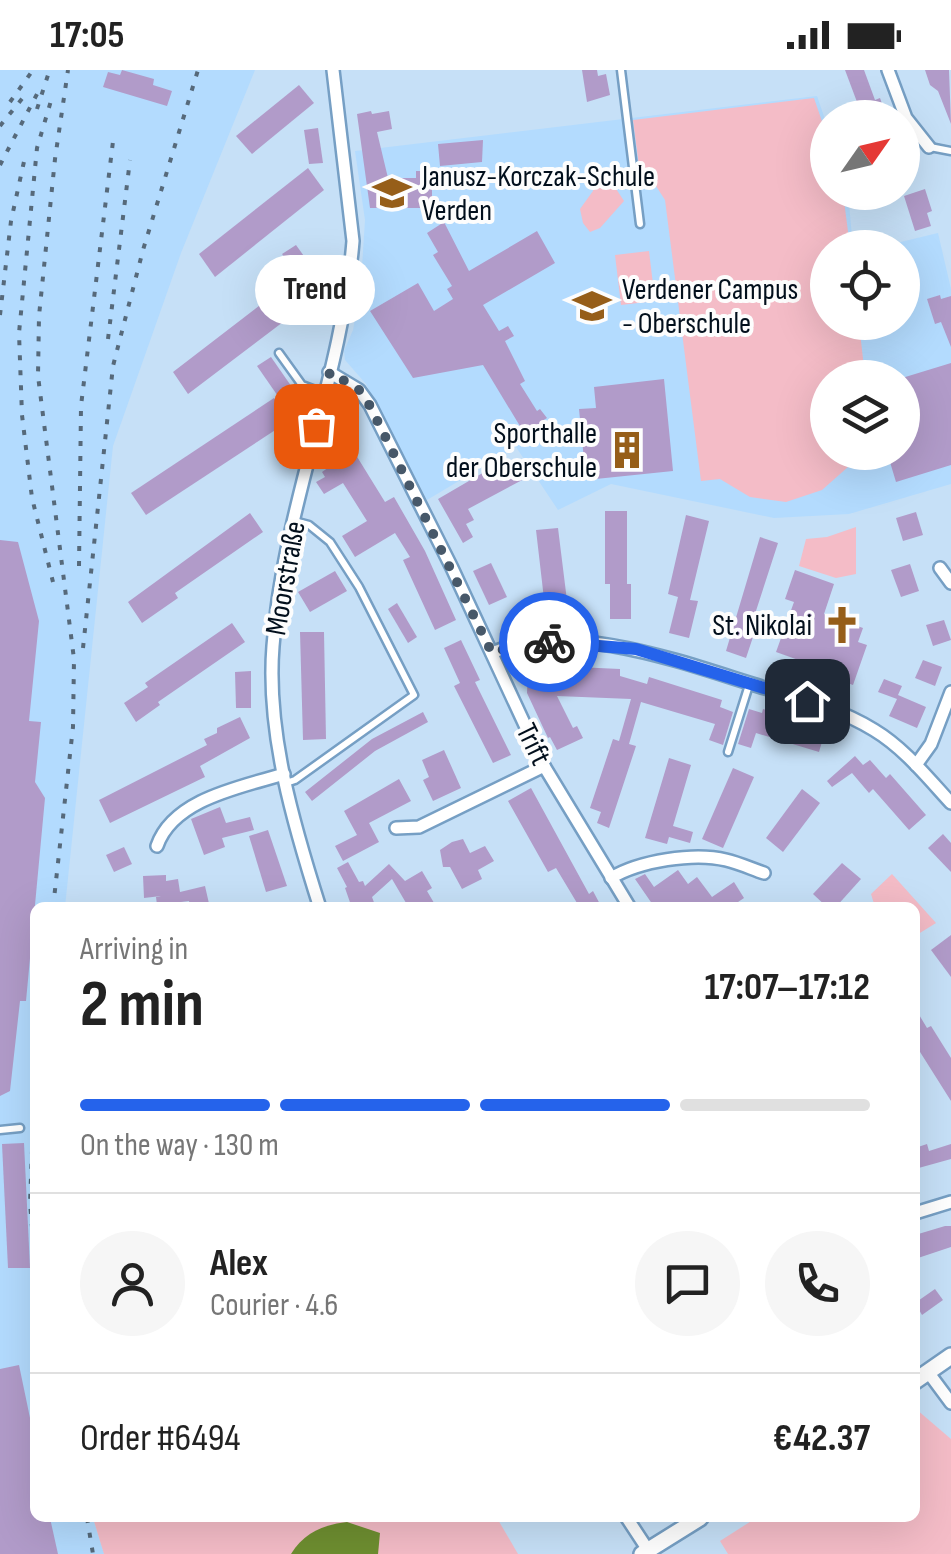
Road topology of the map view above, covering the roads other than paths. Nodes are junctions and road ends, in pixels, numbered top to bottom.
1 (333, 70) edge
2 (621, 70) edge
3 (888, 70) edge
4 (929, 147) joint
5 (951, 151) edge
6 (640, 224) dead end
7 (279, 353) dead end
8 (330, 372) junction
9 (323, 394) junction
10 (294, 521) junction
11 (940, 568) dead end
12 (951, 583) edge
13 (492, 653) junction
14 (750, 684) junction
15 (951, 692) edge
16 (728, 752) dead end
17 (916, 765) junction
18 (544, 766) junction
19 (285, 778) junction
20 (951, 803) edge
21 (396, 828) dead end
22 (157, 846) dead end
23 (764, 873) dead end
24 (611, 878) junction
25 (318, 902) edge
26 (626, 902) edge
27 (20, 1128) dead end
28 (0, 1130) edge
29 (951, 1202) edge
30 (920, 1212) edge
31 (951, 1356) edge
32 (921, 1376) edge
33 (951, 1403) edge
34 (629, 1522) edge
35 (694, 1522) edge
36 (645, 1552) edge

1 - 8 street, Moorstraße
2 - 6 lane
3 - 4 street
4 - 5 lane
7 - 9 lane
8 - 9 street, Moorstraße
8 - 13 street, Trift
9 - 10 street, Moorstraße
10 - 19 street, Moorstraße
10 - 19 lane
11 - 12 street
13 - 14 street
13 - 18 street, Trift
14 - 16 lane
14 - 17 street
15 - 17 street
17 - 20 street
18 - 21 street
18 - 24 street, Trift
19 - 22 street
19 - 25 street, Moorstraße
23 - 24 street
24 - 26 street, Trift
27 - 28 lane
29 - 30 street
31 - 32 street
32 - 33 street
34 - 36 street
35 - 36 street

